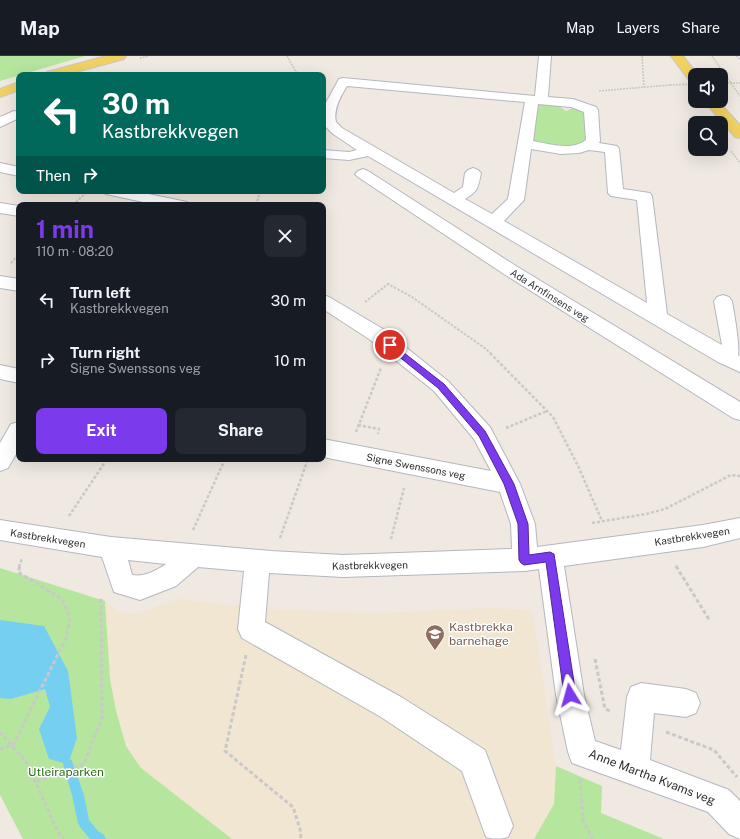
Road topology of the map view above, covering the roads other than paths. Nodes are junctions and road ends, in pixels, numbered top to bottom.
1 (120, 56) edge
2 (544, 56) edge
3 (677, 56) edge
4 (688, 71) edge
5 (62, 72) edge
6 (16, 87) edge
7 (0, 92) edge
8 (536, 100) junction
9 (728, 106) edge
10 (726, 108) edge
11 (14, 116) dead end
12 (740, 121) edge
13 (0, 123) edge
14 (326, 123) edge
15 (740, 134) edge
16 (525, 144) junction
17 (589, 146) junction
18 (371, 151) junction
19 (326, 154) edge
20 (0, 167) edge
21 (16, 171) edge
22 (473, 173) dead end
23 (363, 174) dead end
24 (126, 194) edge
25 (454, 199) junction
26 (166, 202) edge
27 (0, 208) edge
28 (16, 211) edge
29 (493, 222) junction
30 (0, 282) edge
31 (16, 285) edge
32 (723, 301) dead end
33 (326, 303) edge
34 (658, 318) junction
35 (733, 361) edge
36 (0, 372) edge
37 (16, 375) edge
38 (740, 412) edge
39 (16, 435) edge
40 (326, 449) edge
41 (0, 462) edge
42 (509, 484) junction
43 (740, 528) edge
44 (0, 530) edge
45 (111, 548) junction
46 (188, 554) junction
47 (537, 559) junction
48 (264, 561) junction
49 (686, 703) dead end
50 (634, 769) junction
51 (740, 823) edge
52 (497, 826) dead end

1 - 5 main road
2 - 8 street
3 - 4 main road
6 - 7 main road
8 - 14 street
8 - 16 street
8 - 17 street
9 - 12 main road
10 - 15 main road
11 - 13 street
14 - 18 street
16 - 17 street
16 - 29 street
17 - 34 street
18 - 19 street
18 - 25 street
20 - 21 street
22 - 25 street
23 - 38 street, Ada Arnfinsens veg
24 - 26 street
25 - 29 street
27 - 28 street
29 - 34 street
30 - 31 street
32 - 35 street
33 - 42 street
34 - 35 street
36 - 37 street
39 - 41 street
40 - 42 street, Signe Swenssons veg
42 - 47 street
43 - 47 street, Kastbrekkvegen
44 - 45 street, Kastbrekkvegen
45 - 46 street, Kastbrekkvegen
45 - 46 street
46 - 48 street, Kastbrekkvegen
47 - 48 street, Kastbrekkvegen
47 - 50 street, Anne Martha Kvams veg
48 - 52 street
49 - 50 street
50 - 51 street, Anne Martha Kvams veg

